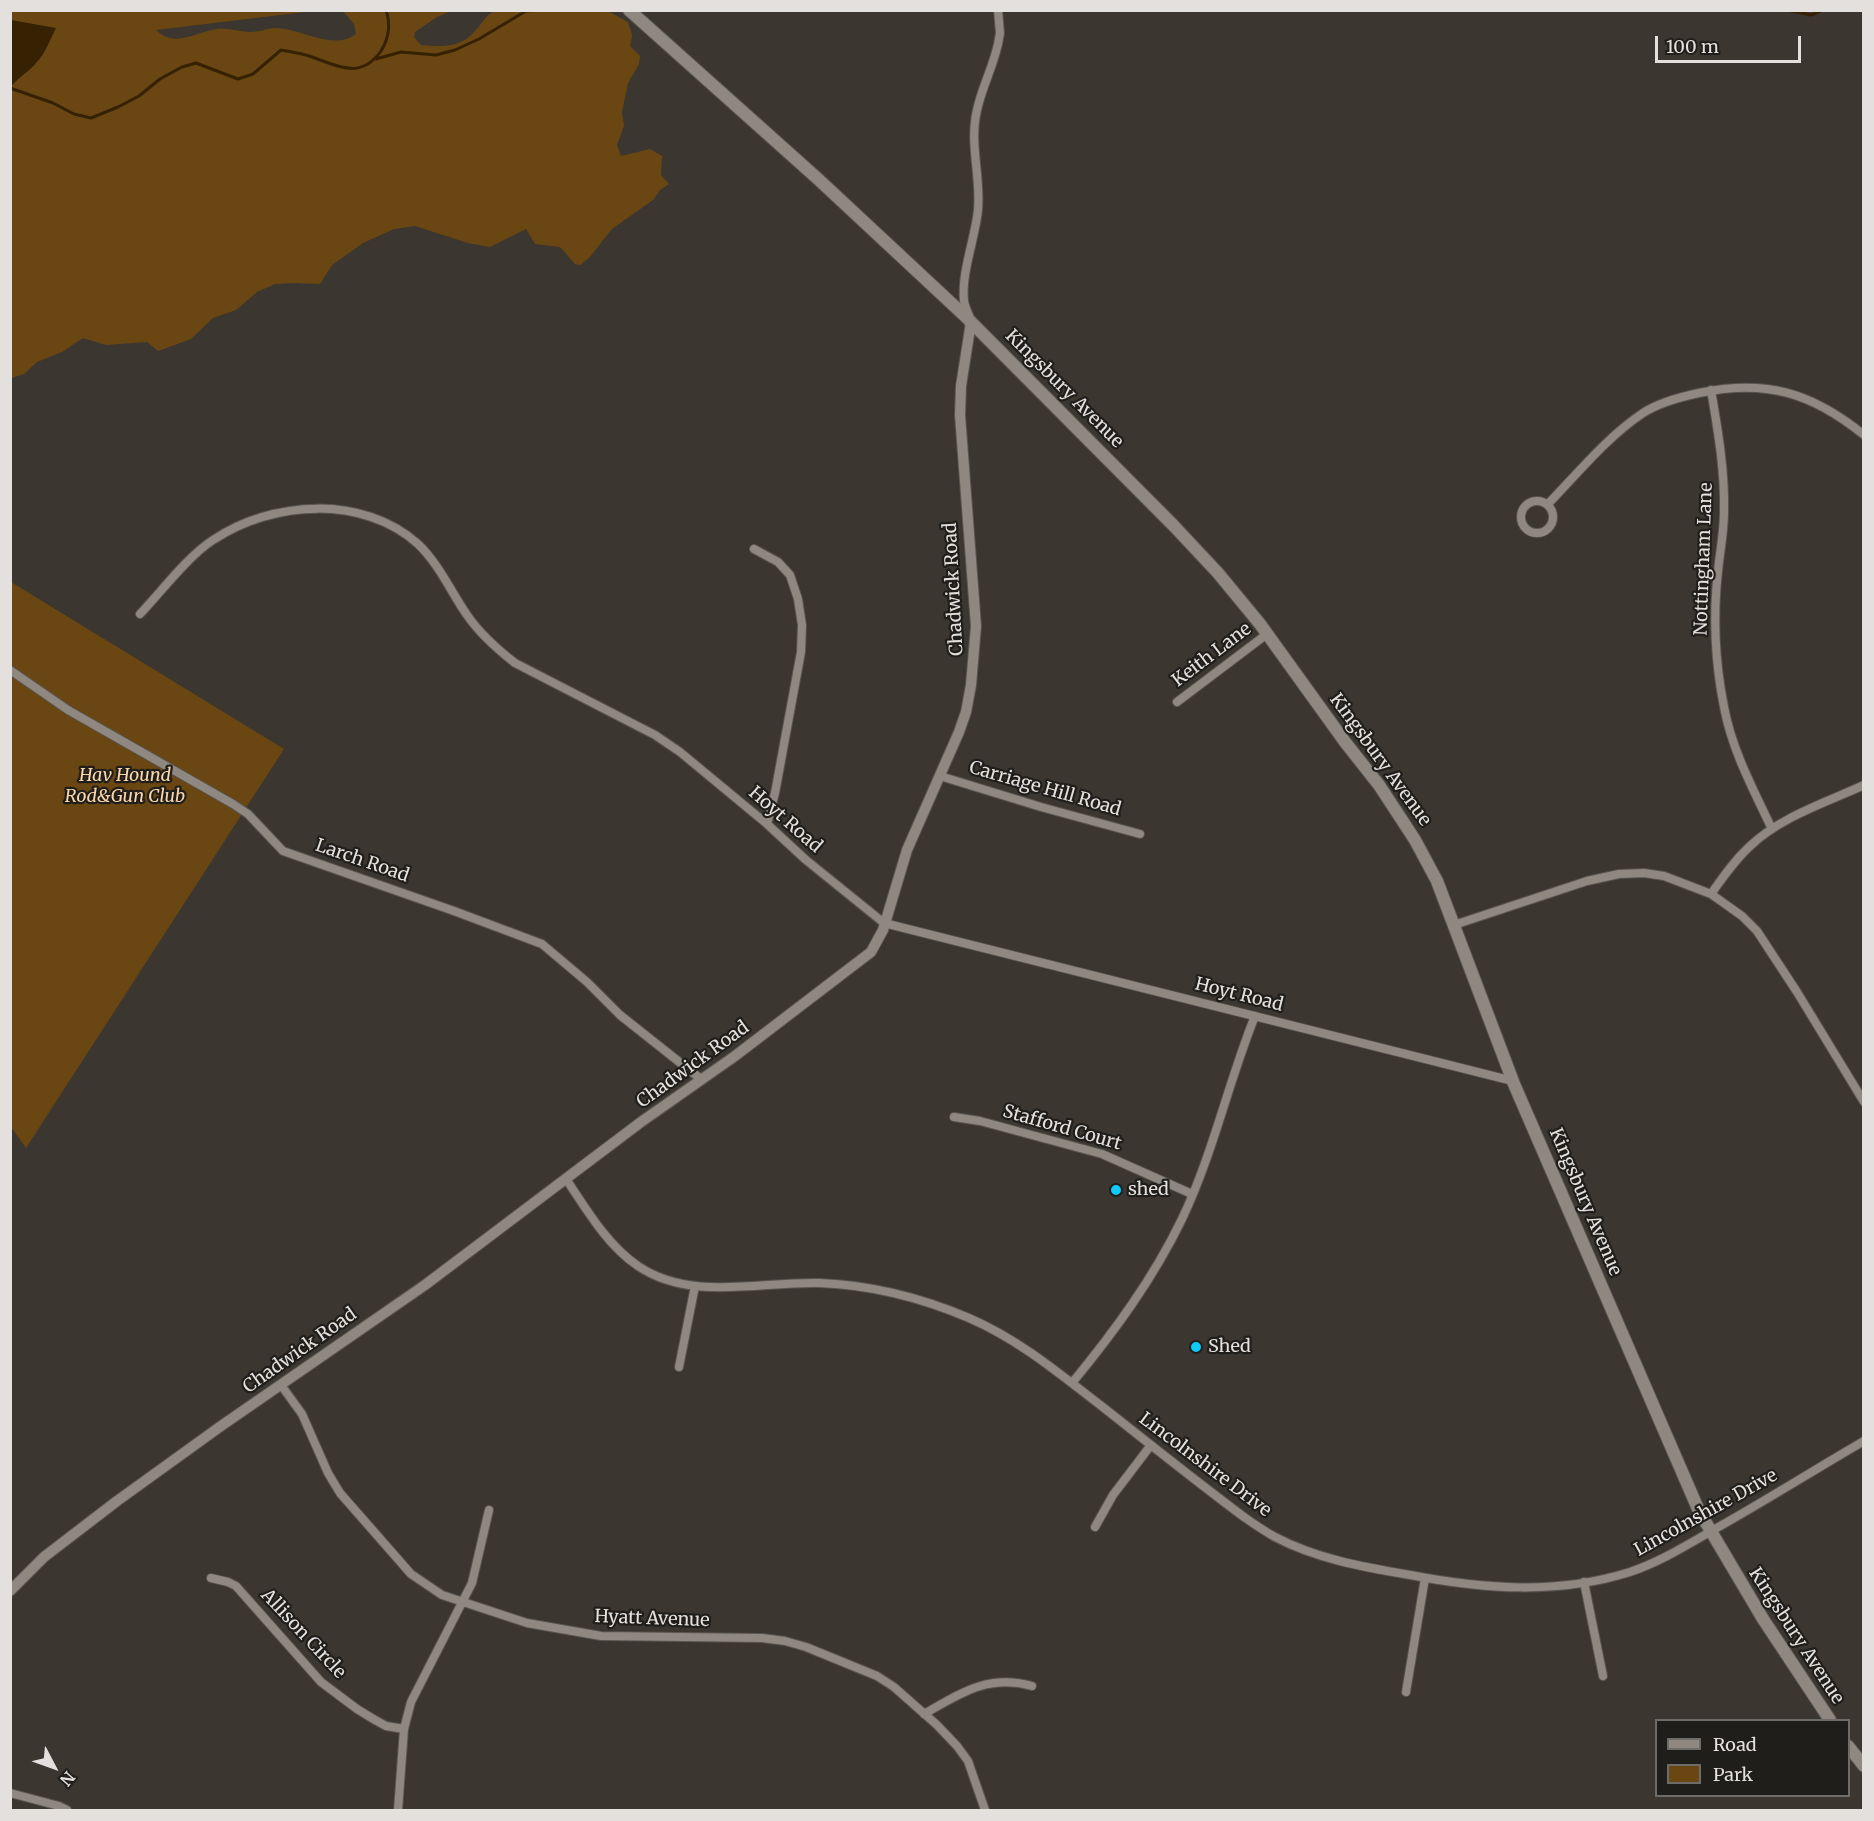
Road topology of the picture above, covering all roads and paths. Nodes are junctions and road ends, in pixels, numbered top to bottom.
1 (629, 10) edge
2 (998, 10) edge
3 (971, 322) junction
4 (1711, 390) junction
5 (1863, 435) edge
6 (1548, 504) dead end
7 (754, 549) dead end
8 (140, 614) dead end
9 (1267, 634) junction
10 (10, 670) edge
11 (1177, 702) dead end
12 (940, 776) junction
13 (1863, 785) edge
14 (767, 824) junction
15 (1772, 829) junction
16 (1140, 834) dead end
17 (1711, 894) junction
18 (885, 923) junction
19 (1454, 925) junction
20 (1255, 1016) junction
21 (702, 1080) junction
22 (1513, 1081) junction
23 (1863, 1102) edge
24 (954, 1117) dead end
25 (566, 1179) junction
26 (1192, 1194) junction
27 (695, 1286) junction
28 (680, 1367) dead end
29 (1072, 1383) junction
30 (281, 1385) junction
31 (1863, 1441) edge
32 (1151, 1445) junction
33 (489, 1510) dead end
34 (1095, 1527) dead end
35 (1711, 1532) junction
36 (211, 1578) dead end
37 (1425, 1578) junction
38 (1584, 1582) junction
39 (10, 1591) edge
40 (461, 1602) junction
41 (1603, 1676) dead end
42 (1032, 1686) dead end
43 (1406, 1692) dead end
44 (924, 1714) junction
45 (1829, 1719) edge
46 (404, 1729) junction
47 (1850, 1749) edge
48 (1863, 1766) edge
49 (10, 1793) edge
50 (67, 1810) edge
51 (398, 1810) edge
52 (985, 1810) edge

1 - 3 main road, Kingsbury Avenue
2 - 3 street
3 - 9 main road, Kingsbury Avenue
3 - 12 street, Chadwick Road
4 - 5 street
4 - 6 street
4 - 15 street, Nottingham Lane
7 - 14 street
8 - 14 street, Hoyt Road
9 - 11 street, Keith Lane
9 - 19 main road, Kingsbury Avenue
10 - 21 street, Larch Road
12 - 16 street, Carriage Hill Road
12 - 18 street, Chadwick Road
13 - 15 street
14 - 18 street, Hoyt Road
15 - 17 street
17 - 19 street
17 - 23 street
18 - 20 street, Hoyt Road
18 - 21 street, Chadwick Road
19 - 22 main road, Kingsbury Avenue
20 - 22 street, Hoyt Road
20 - 26 street
21 - 25 street, Chadwick Road
22 - 35 main road, Kingsbury Avenue
24 - 26 street, Stafford Court
25 - 27 street, Lincolnshire Drive
25 - 30 street, Chadwick Road
26 - 29 street
27 - 28 street
27 - 29 street, Lincolnshire Drive
29 - 32 street, Lincolnshire Drive
30 - 39 street, Chadwick Road
30 - 40 street, Hyatt Avenue
31 - 35 street, Lincolnshire Drive
32 - 34 street
32 - 37 street, Lincolnshire Drive
33 - 40 street
35 - 38 street, Lincolnshire Drive
35 - 45 main road, Kingsbury Avenue
36 - 46 street, Allison Circle
37 - 38 street, Lincolnshire Drive
37 - 43 street
38 - 41 street
40 - 44 street, Hyatt Avenue
40 - 46 street
42 - 44 street
44 - 52 street, Hyatt Avenue
46 - 51 street
47 - 48 main road
49 - 50 street

